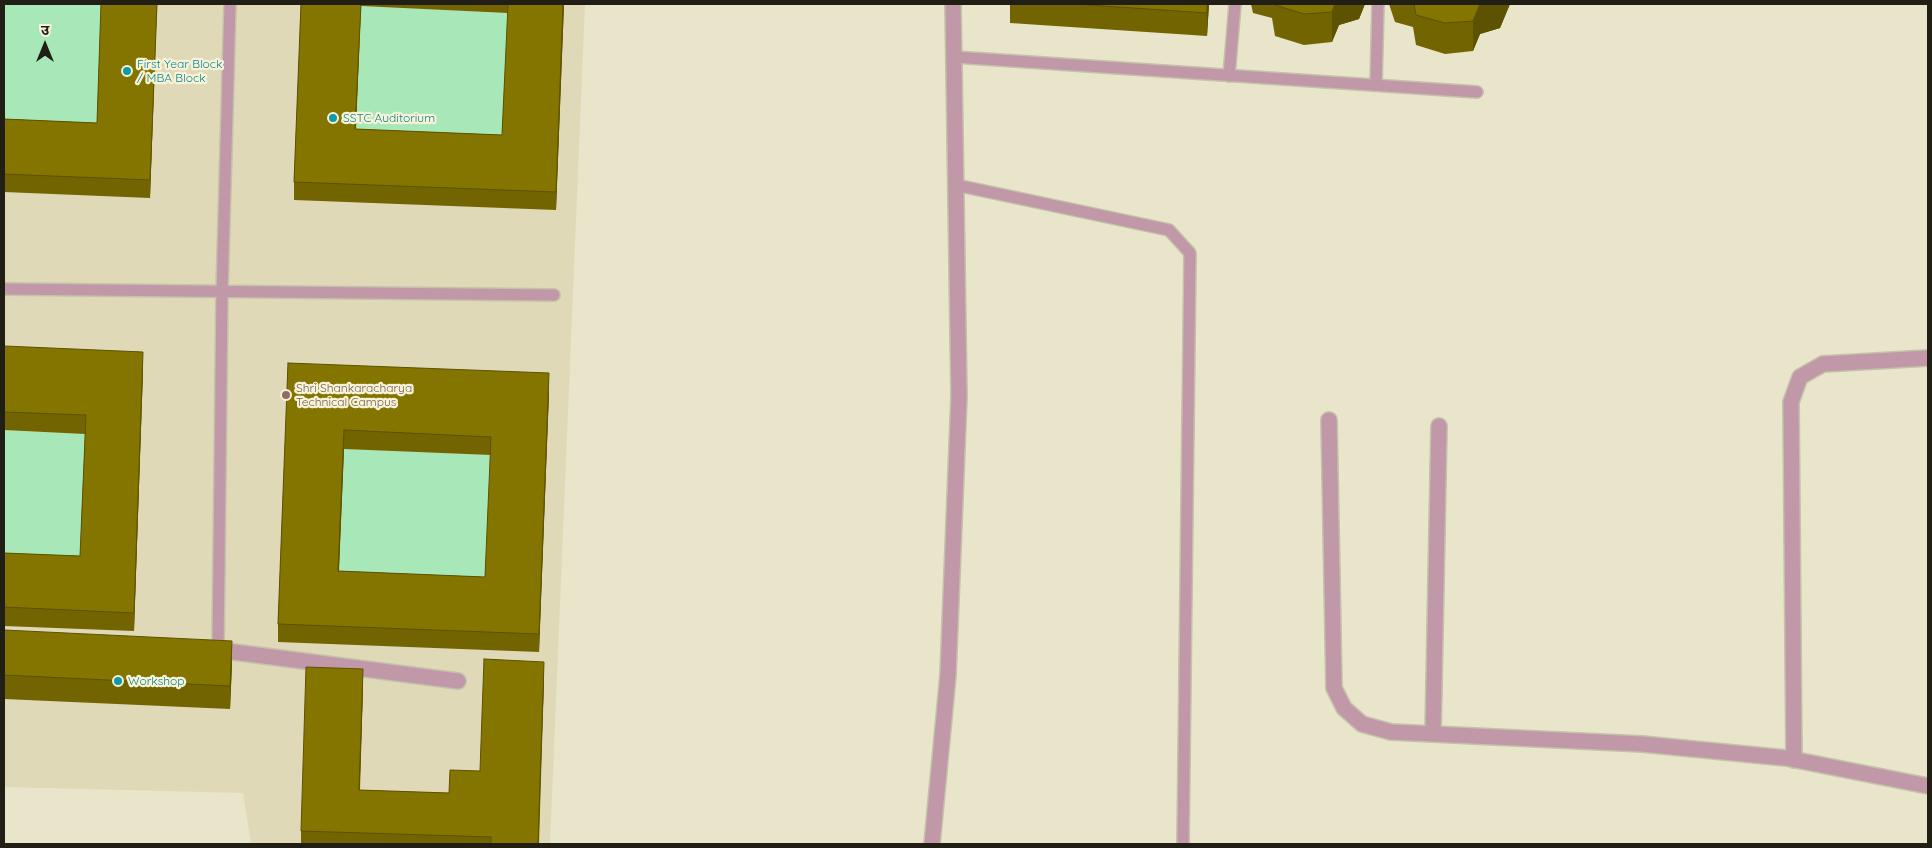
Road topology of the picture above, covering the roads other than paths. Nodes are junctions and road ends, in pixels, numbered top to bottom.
1 (230, 4) edge
2 (953, 4) edge
3 (1235, 4) edge
4 (1378, 4) edge
5 (954, 58) junction
6 (1229, 76) junction
7 (1376, 85) junction
8 (1477, 92) dead end
9 (956, 185) junction
10 (4, 289) edge
11 (222, 292) junction
12 (554, 295) dead end
13 (1928, 358) edge
14 (1330, 420) dead end
15 (1439, 426) dead end
16 (198, 649) edge
17 (218, 650) junction
18 (458, 681) dead end
19 (1433, 734) junction
20 (1794, 760) junction
21 (1928, 786) edge
22 (932, 844) edge
23 (1182, 844) edge

1 - 11 lane
2 - 5 street
3 - 6 lane
4 - 7 lane
5 - 6 lane
5 - 9 street
6 - 7 lane
7 - 8 lane
9 - 22 street
9 - 23 lane
10 - 11 lane
11 - 12 lane
11 - 17 lane
13 - 20 street
14 - 19 street
15 - 19 street
16 - 17 lane
17 - 18 street
19 - 20 street
20 - 21 street

